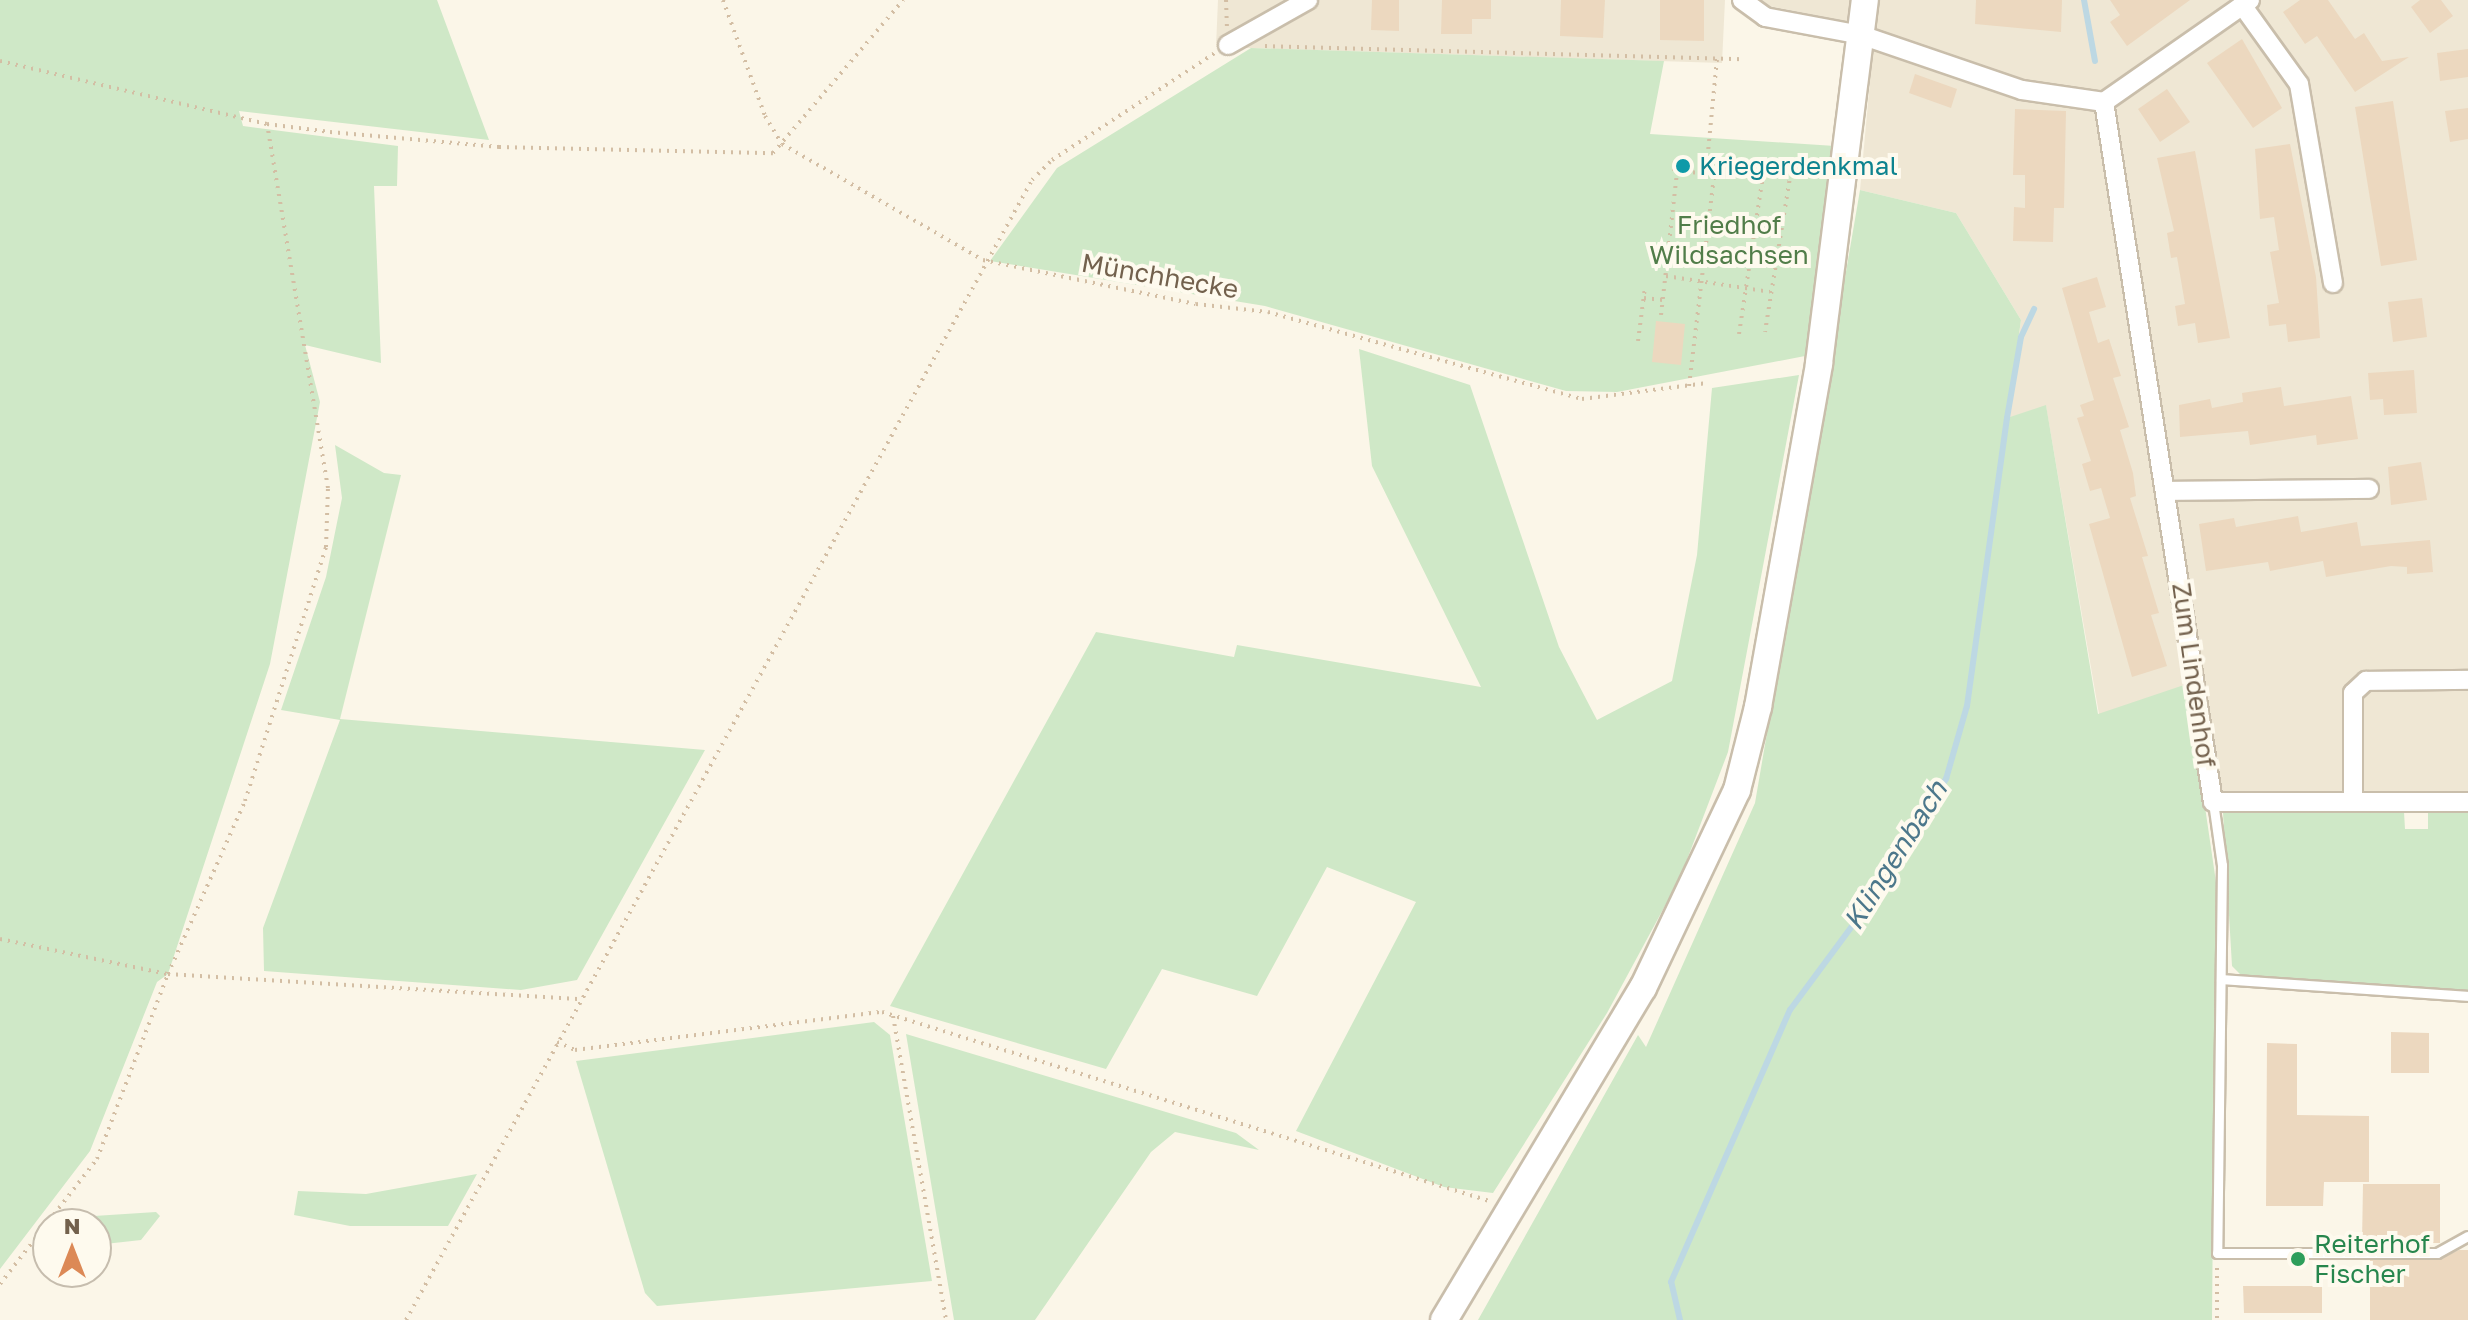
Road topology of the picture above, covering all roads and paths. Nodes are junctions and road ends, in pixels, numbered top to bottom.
1 (723, 0) edge
2 (903, 0) edge
3 (1308, 0) edge
4 (1742, 0) edge
5 (1865, 0) edge
6 (2246, 3) edge
7 (1861, 35) junction
8 (1228, 45) junction
9 (1717, 58) junction
10 (1743, 59) dead end
11 (0, 61) edge
12 (2104, 102) junction
13 (267, 124) junction
14 (782, 144) junction
15 (1677, 172) junction
16 (1685, 172) junction
17 (1706, 173) junction
18 (983, 260) junction
19 (1666, 276) junction
20 (1701, 281) junction
21 (2333, 283) dead end
22 (1645, 287) dead end
23 (1746, 288) junction
24 (1770, 292) junction
25 (1644, 298) junction
26 (1663, 300) junction
27 (1661, 315) dead end
28 (1765, 332) dead end
29 (1739, 334) dead end
30 (1638, 341) dead end
31 (1707, 383) dead end
32 (1689, 386) junction
33 (2369, 489) dead end
34 (2167, 491) junction
35 (2468, 680) edge
36 (2213, 802) junction
37 (2353, 802) junction
38 (2468, 802) edge
39 (0, 939) edge
40 (168, 974) junction
41 (2221, 979) junction
42 (2468, 996) edge
43 (582, 999) junction
44 (893, 1016) junction
45 (557, 1042) junction
46 (1515, 1206) junction
47 (2468, 1236) edge
48 (2217, 1253) junction
49 (0, 1284) edge
50 (406, 1320) edge
51 (946, 1320) edge
52 (1444, 1320) edge
53 (2217, 1320) edge

1 - 14 path
2 - 14 path
3 - 8 street
4 - 7 street
5 - 7 main road
6 - 12 street
6 - 21 street
7 - 12 street
7 - 46 main road
8 - 9 path
8 - 18 path
9 - 10 path
9 - 17 path
11 - 13 path
12 - 34 street, Zum Lindenhof
13 - 14 path
13 - 40 path
14 - 18 path, Münchhecke
15 - 16 path
15 - 16 path
15 - 19 path
16 - 17 path
17 - 20 path
18 - 32 path, Münchhecke
18 - 43 path
19 - 20 path
19 - 26 path
20 - 23 path
20 - 32 path
22 - 25 path
23 - 24 path
23 - 24 path
23 - 29 path
24 - 28 path
25 - 26 path
25 - 30 path
26 - 27 path
31 - 32 path, Münchhecke
33 - 34 street
34 - 36 street, Zum Lindenhof
35 - 37 street
36 - 37 street
36 - 41 lane, Zum Lindenhof
37 - 38 street
39 - 40 path
40 - 43 path
40 - 49 path
41 - 42 lane
41 - 48 lane, Zum Lindenhof
43 - 45 path
44 - 45 path
44 - 46 path
44 - 51 path
45 - 50 path
46 - 52 main road
47 - 48 lane
48 - 53 path

